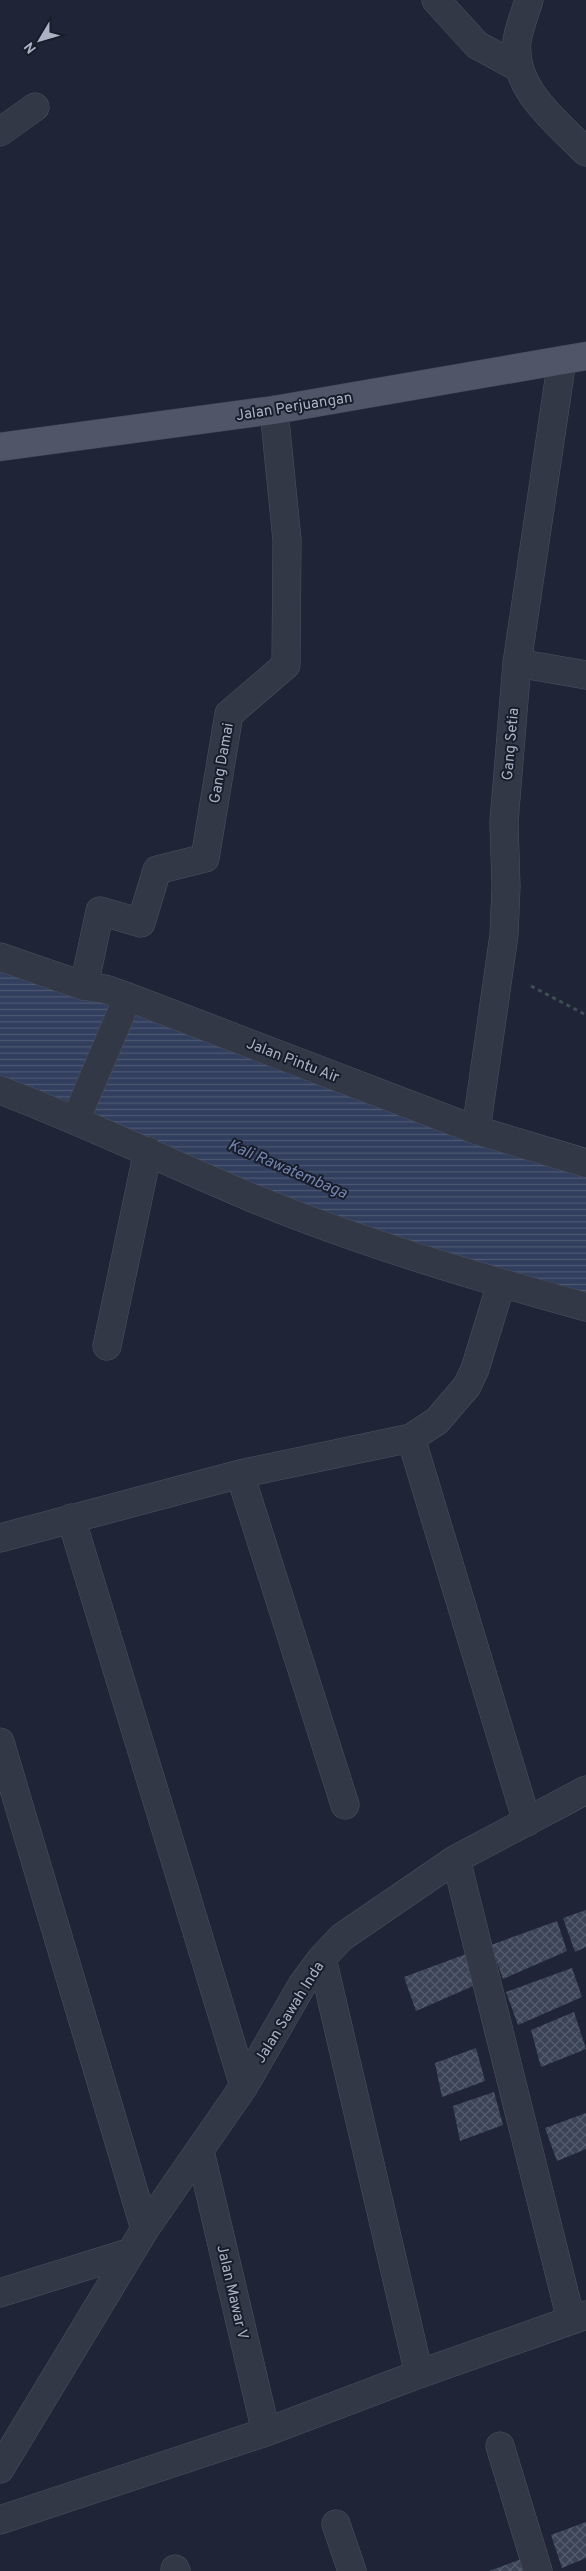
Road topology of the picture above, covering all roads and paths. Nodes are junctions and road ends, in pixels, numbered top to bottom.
1 (436, 0) edge
2 (529, 0) edge
3 (518, 68) junction
4 (35, 107) dead end
5 (0, 132) edge
6 (586, 152) edge
7 (574, 358) edge
8 (274, 410) junction
9 (0, 447) edge
10 (516, 663) junction
11 (586, 676) edge
12 (0, 957) edge
13 (499, 969) junction
14 (84, 986) junction
15 (128, 997) junction
16 (586, 1015) edge
17 (0, 1090) edge
18 (78, 1113) junction
19 (476, 1130) junction
20 (148, 1151) junction
21 (586, 1163) edge
22 (501, 1284) junction
23 (586, 1307) edge
24 (107, 1346) dead end
25 (411, 1438) junction
26 (240, 1474) junction
27 (71, 1518) junction
28 (0, 1538) edge
29 (0, 1742) edge
30 (586, 1790) edge
31 (345, 1805) dead end
32 (527, 1822) junction
33 (456, 1859) junction
34 (322, 1958) junction
35 (244, 2086) junction
36 (200, 2151) junction
37 (138, 2241) junction
38 (0, 2293) edge
39 (579, 2318) edge
40 (419, 2374) junction
41 (266, 2432) junction
42 (500, 2446) dead end
43 (0, 2468) edge
44 (0, 2520) edge
45 (336, 2524) dead end
46 (352, 2571) edge
47 (538, 2571) edge

1 - 3 street
2 - 3 street
3 - 6 street
4 - 5 street
7 - 8 main road, Jalan Perjuangan
7 - 10 street, Gang Setia
8 - 9 main road, Jalan Perjuangan
8 - 14 street, Gang Damai
10 - 11 street
10 - 13 street, Gang Setia
12 - 14 street, Jalan Pintu Air
13 - 16 path
13 - 19 street, Gang Setia
14 - 15 street, Jalan Pintu Air
15 - 18 street
15 - 19 street, Jalan Pintu Air
17 - 18 street
18 - 20 street
19 - 21 street, Jalan Pintu Air
20 - 22 street
20 - 24 street
22 - 23 street
22 - 25 street
25 - 26 street
25 - 32 street
26 - 27 street
26 - 31 street
27 - 28 street
27 - 35 street
29 - 37 street
30 - 32 street, Jalan Sawah Inda
32 - 33 street, Jalan Sawah Inda
33 - 34 street, Jalan Sawah Inda
33 - 39 street
34 - 35 street, Jalan Sawah Inda
34 - 40 street
35 - 36 street, Jalan Sawah Inda
36 - 37 street, Jalan Sawah Inda
36 - 41 street, Jalan Mawar V
37 - 38 street
37 - 43 street, Jalan Sawah Inda
39 - 40 street
40 - 41 street
41 - 44 street
42 - 47 street
45 - 46 street

